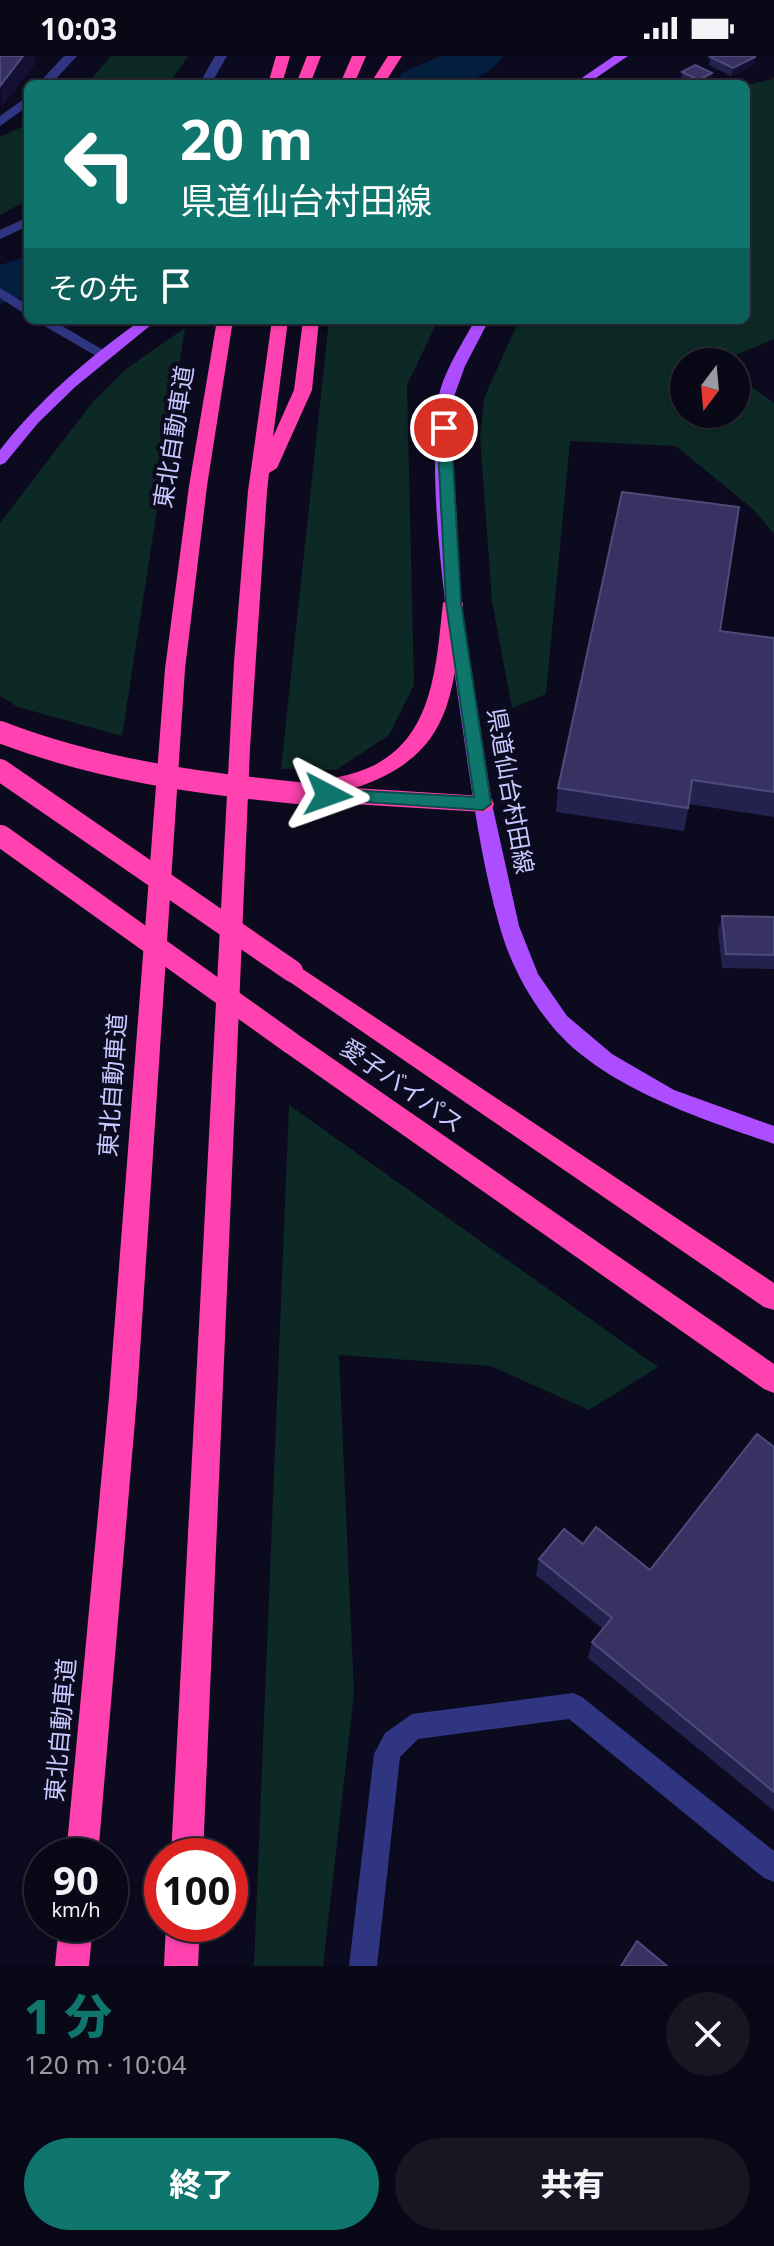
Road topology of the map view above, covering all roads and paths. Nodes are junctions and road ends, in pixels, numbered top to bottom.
1 (71, 56) edge
2 (221, 56) edge
3 (283, 56) edge
4 (314, 56) edge
5 (359, 56) edge
6 (395, 56) edge
7 (622, 56) edge
8 (380, 78) edge
9 (48, 80) edge
10 (207, 80) edge
11 (276, 80) edge
12 (305, 80) edge
13 (349, 80) edge
14 (585, 80) edge
15 (24, 103) edge
16 (0, 122) edge
17 (24, 223) edge
18 (0, 235) edge
19 (0, 292) edge
20 (22, 308) edge
21 (48, 324) edge
22 (144, 324) edge
23 (224, 324) edge
24 (279, 324) edge
25 (311, 324) edge
26 (480, 324) edge
27 (103, 354) junction
28 (0, 460) edge
29 (259, 488) junction
30 (453, 603) junction
31 (0, 732) edge
32 (0, 770) edge
33 (297, 793) junction
34 (483, 804) junction
35 (0, 836) edge
36 (774, 1135) edge
37 (774, 1298) edge
38 (774, 1380) edge
39 (84, 1838) edge
40 (188, 1838) edge
41 (774, 1868) edge
42 (74, 1942) edge
43 (182, 1942) edge
44 (72, 1966) edge
45 (181, 1966) edge
46 (363, 1966) edge

1 - 9 street
2 - 10 street
3 - 11 highway
4 - 12 highway
5 - 13 highway
6 - 8 highway
7 - 14 main road
15 - 16 street
17 - 18 street
19 - 20 street
21 - 27 street
22 - 27 main road
23 - 39 highway, 東北自動車道
24 - 29 highway
25 - 29 highway
26 - 30 main road, 県道仙台村田線
27 - 28 main road
29 - 40 highway
30 - 33 highway
30 - 34 main road, 県道仙台村田線
31 - 33 highway, bridge
32 - 37 highway, 愛子バイパス, bridge
33 - 34 highway
34 - 36 main road, 県道仙台村田線
35 - 38 highway, 愛子バイパス, bridge
41 - 46 street
42 - 44 highway
43 - 45 highway

